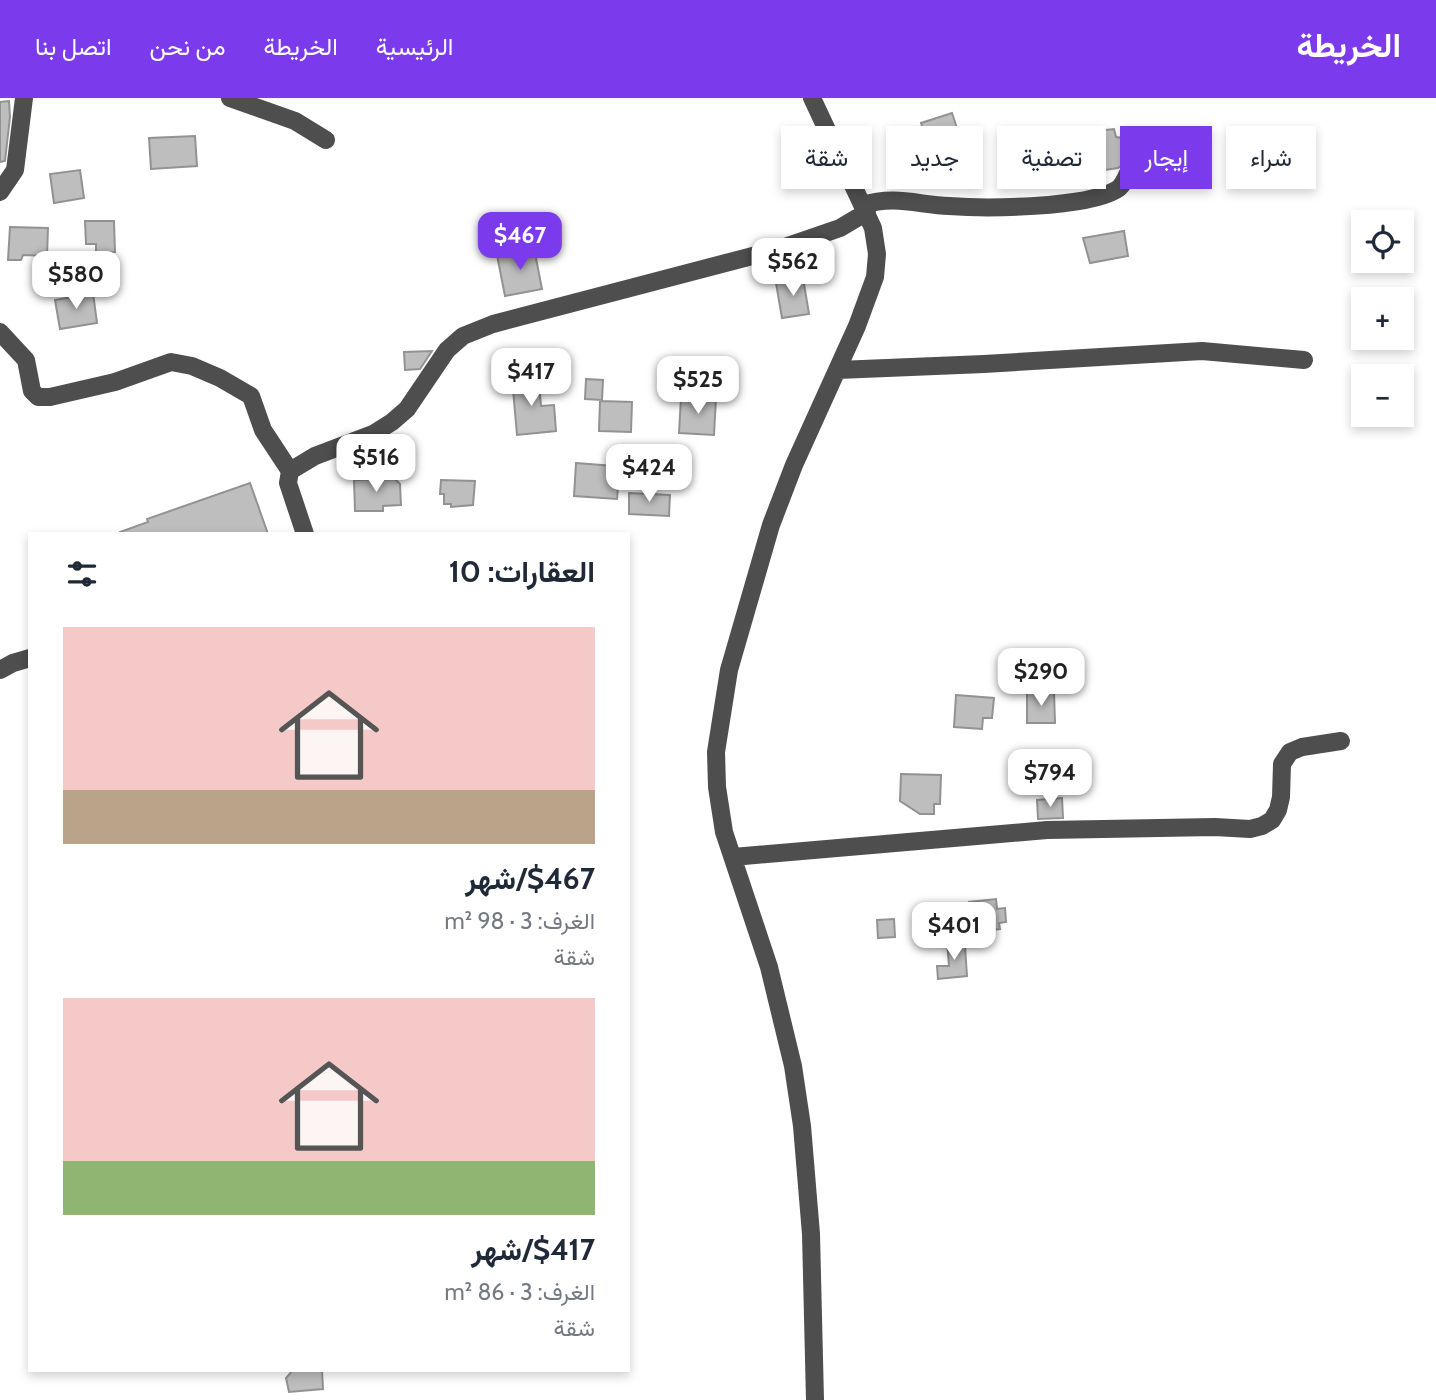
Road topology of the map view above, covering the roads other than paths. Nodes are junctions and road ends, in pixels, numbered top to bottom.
1 (24, 98) edge
2 (230, 98) edge
3 (812, 98) edge
4 (326, 140) dead end
5 (1120, 186) edge
6 (0, 192) edge
7 (865, 208) junction
8 (0, 332) edge
9 (1304, 360) dead end
10 (838, 370) junction
11 (290, 471) junction
12 (303, 532) edge
13 (28, 659) edge
14 (0, 670) edge
15 (1341, 741) dead end
16 (733, 857) junction
17 (815, 1400) edge

1 - 6 street
2 - 4 street
3 - 7 street
5 - 7 street
7 - 10 street
7 - 11 street
8 - 11 street
9 - 10 street
10 - 16 street
11 - 12 street
13 - 14 street
15 - 16 street
16 - 17 street

